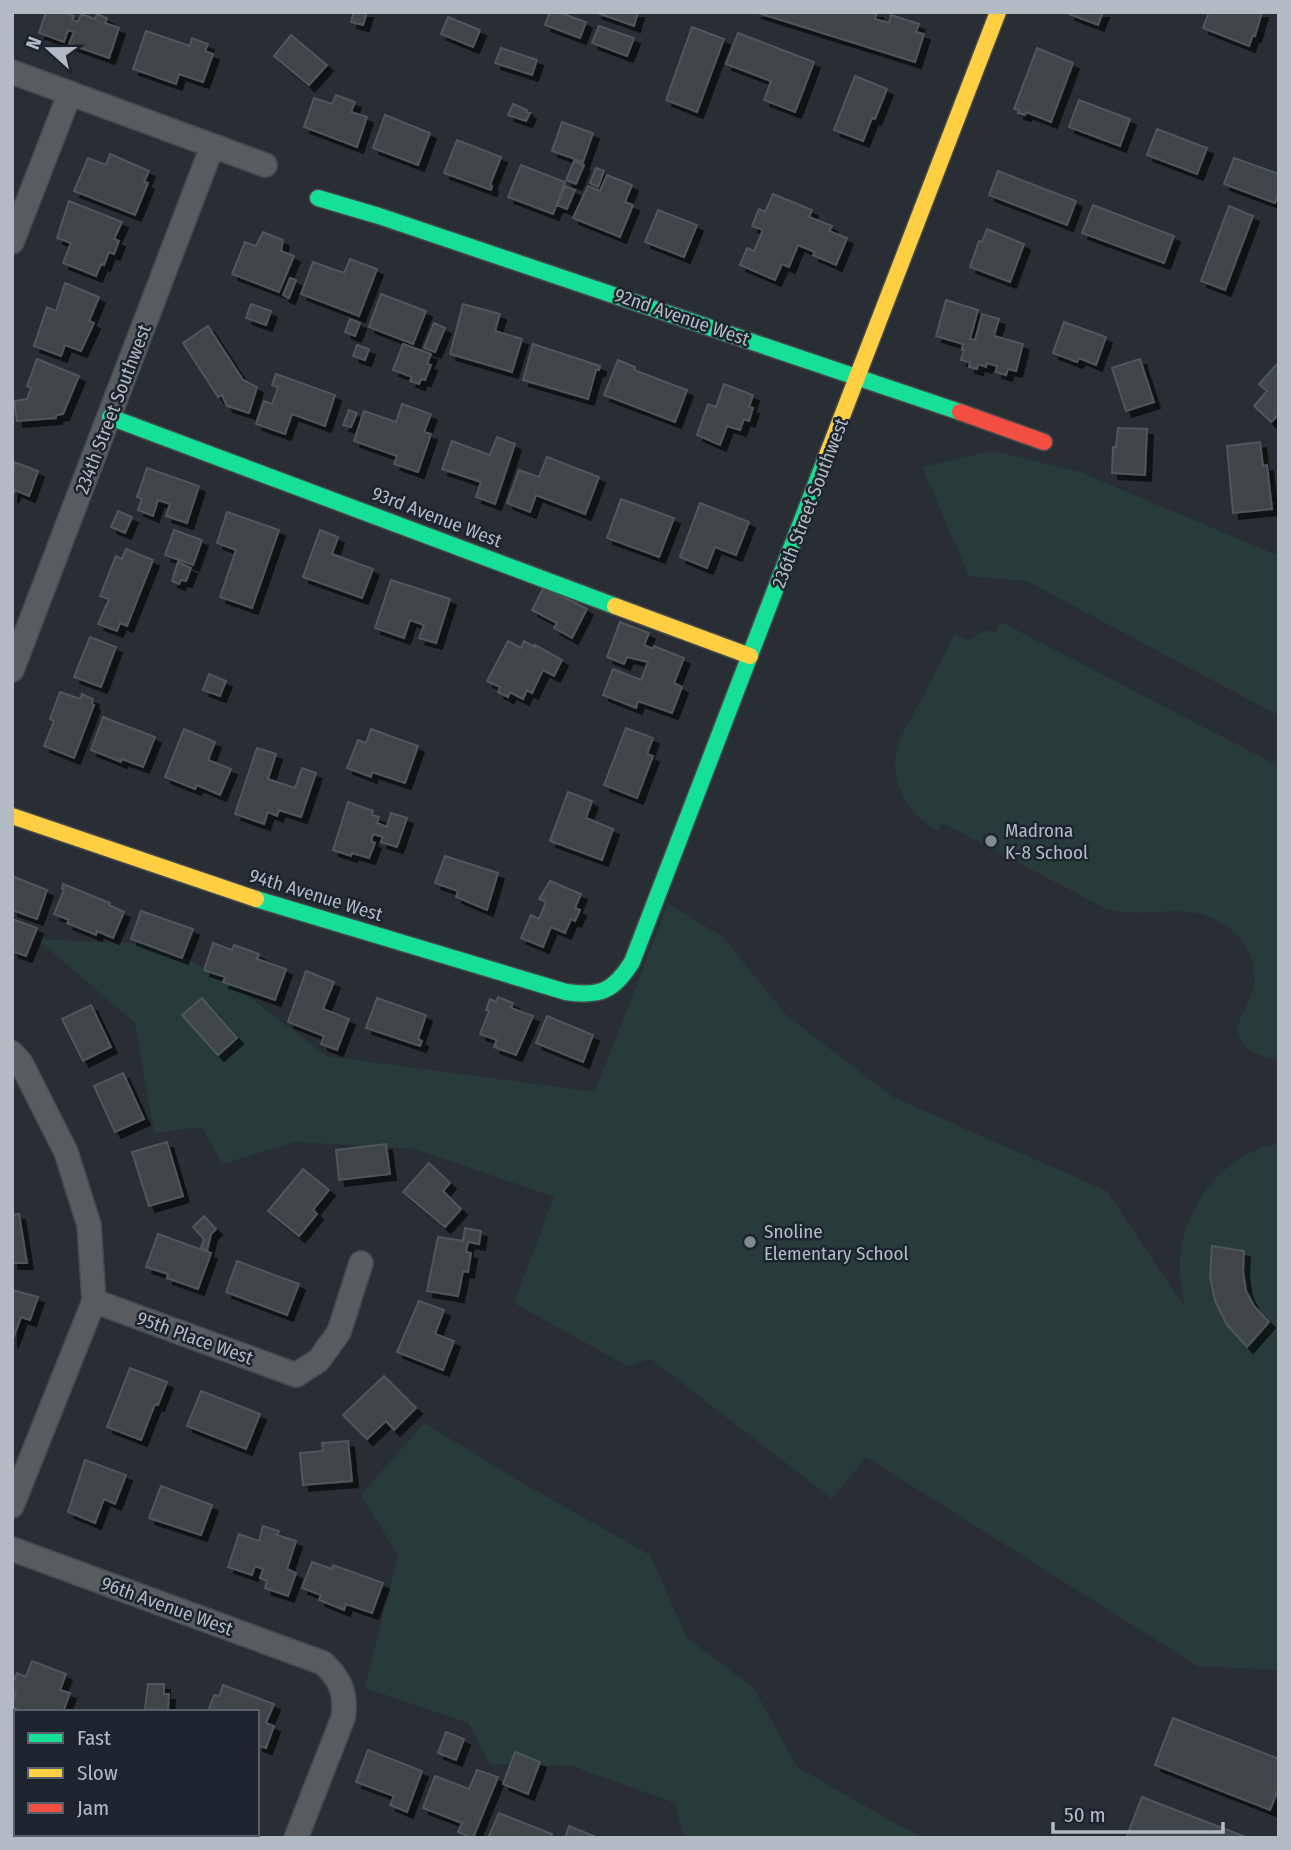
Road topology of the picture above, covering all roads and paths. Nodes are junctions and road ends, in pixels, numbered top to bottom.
1 (999, 12) edge
2 (12, 72) edge
3 (70, 93) junction
4 (212, 147) junction
5 (265, 164) dead end
6 (318, 198) dead end
7 (12, 242) edge
8 (858, 376) junction
9 (110, 416) junction
10 (1044, 442) dead end
11 (750, 656) junction
12 (12, 670) edge
13 (12, 817) edge
14 (611, 989) joint
15 (12, 1053) edge
16 (361, 1263) dead end
17 (94, 1301) junction
18 (12, 1506) edge
19 (12, 1549) edge
20 (300, 1837) edge

1 - 8 street, 236th Street Southwest
2 - 3 street
3 - 4 street
3 - 7 street
4 - 5 street
4 - 9 street, 234th Street Southwest
6 - 8 street, 92nd Avenue West
8 - 10 street, 92nd Avenue West
8 - 11 street, 236th Street Southwest
9 - 11 street, 93rd Avenue West
9 - 12 street, 234th Street Southwest
11 - 14 street, 236th Street Southwest
13 - 14 street, 94th Avenue West
15 - 17 street
16 - 17 street, 95th Place West
17 - 18 street
19 - 20 street, 96th Avenue West

